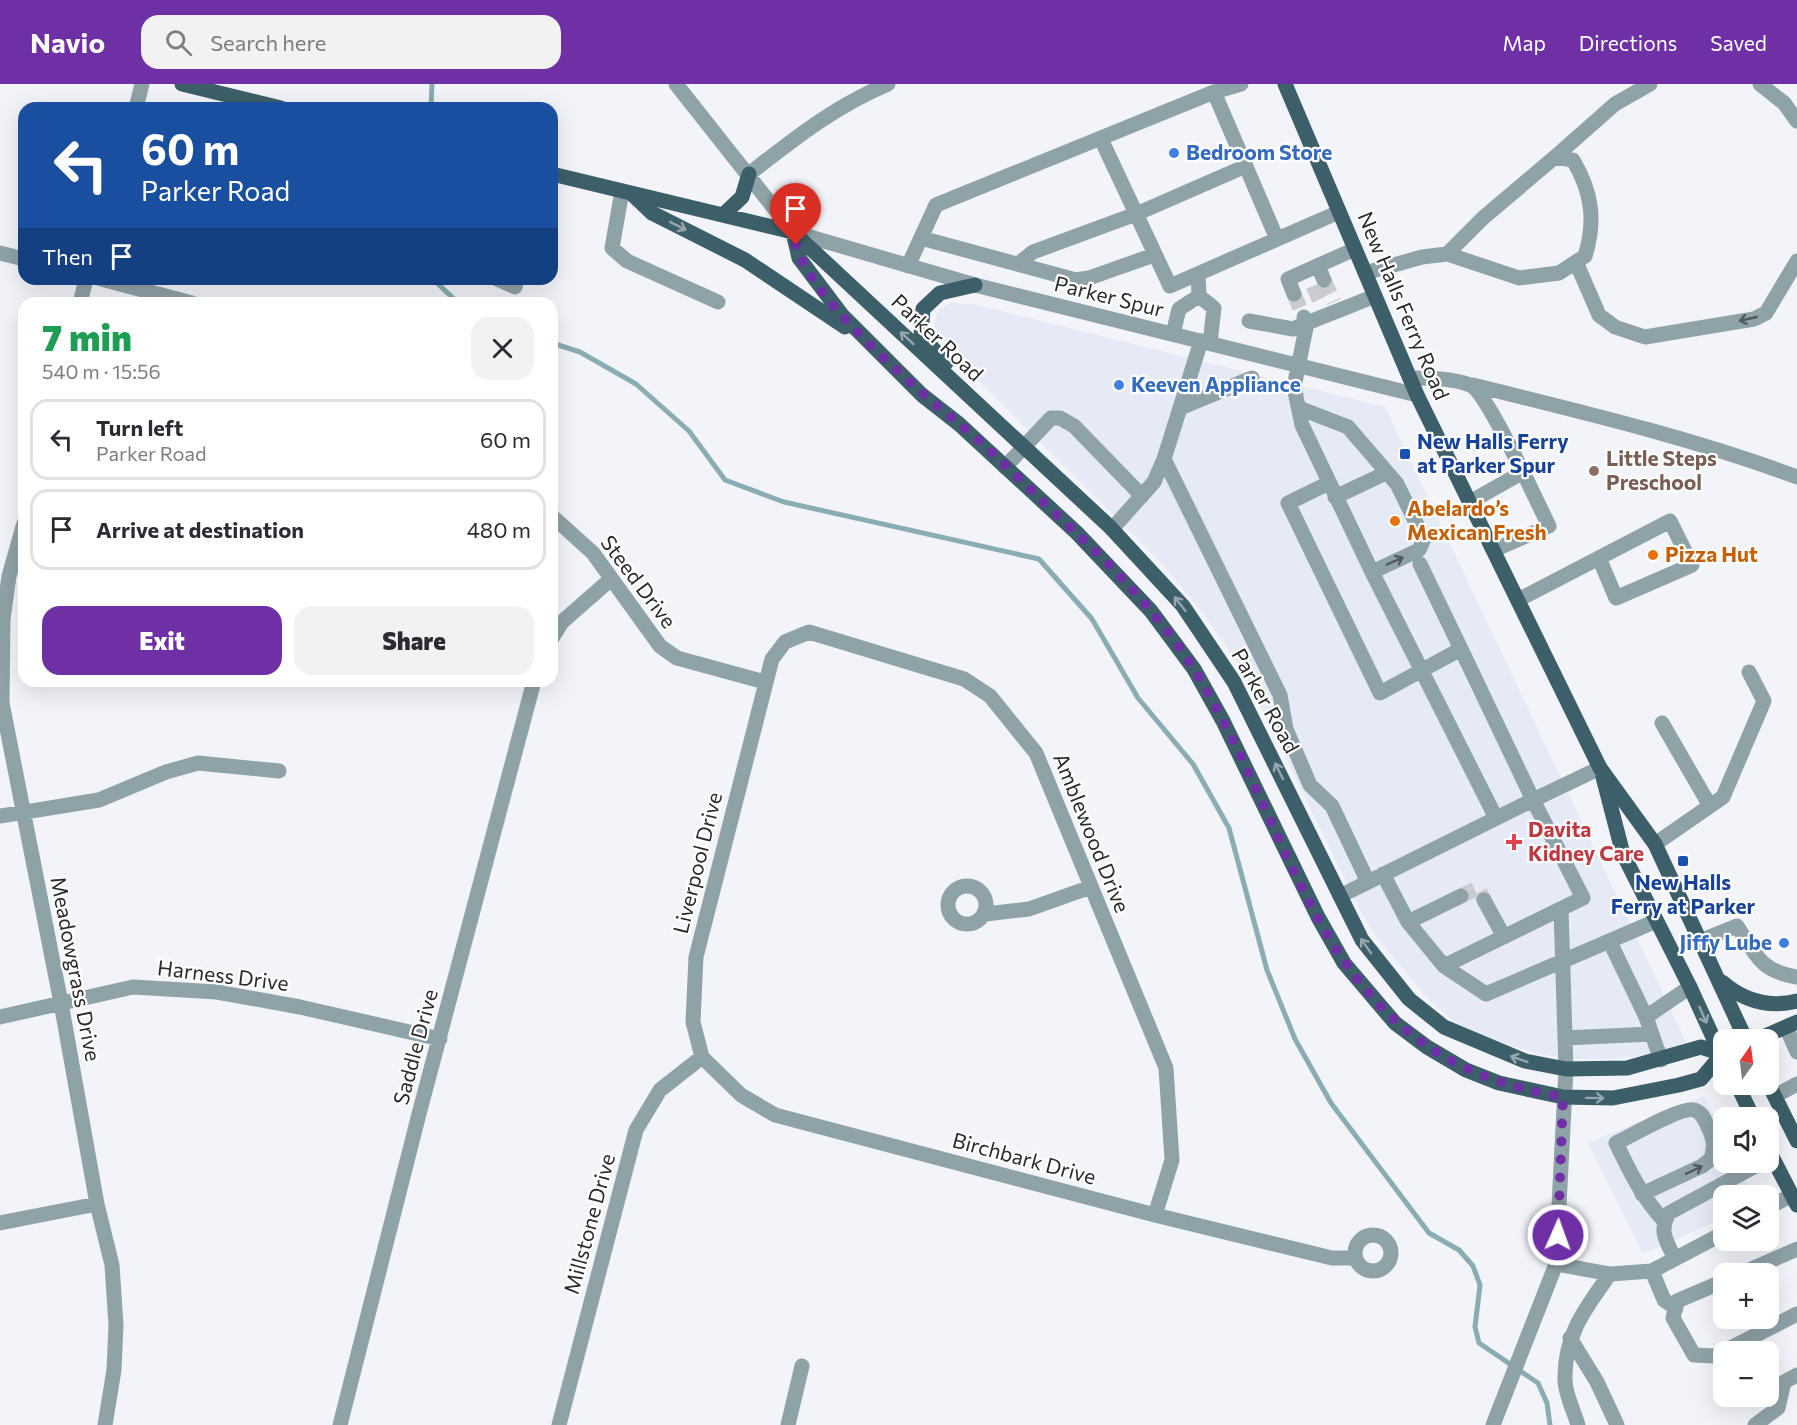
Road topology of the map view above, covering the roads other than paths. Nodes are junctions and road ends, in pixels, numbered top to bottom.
1 (142, 84) edge
2 (182, 84) edge
3 (676, 84) edge
4 (888, 84) edge
5 (1241, 84) edge
6 (1285, 84) edge
7 (1650, 84) edge
8 (1760, 84) edge
9 (1214, 92) junction
10 (138, 102) edge
11 (256, 102) edge
12 (1797, 121) edge
13 (1101, 139) junction
14 (1555, 157) junction
15 (1246, 166) junction
16 (749, 174) junction
17 (558, 175) edge
18 (626, 191) junction
19 (1339, 212) junction
20 (1136, 214) junction
21 (723, 215) junction
22 (793, 232) junction
23 (921, 238) junction
24 (1277, 239) junction
25 (1355, 249) junction
26 (0, 253) edge
27 (1447, 254) junction
28 (1154, 255) junction
29 (18, 258) edge
30 (1797, 261) edge
31 (1576, 262) junction
32 (1018, 264) junction
33 (908, 266) junction
34 (1365, 273) junction
35 (1198, 274) junction
36 (124, 285) edge
37 (975, 285) junction
38 (1294, 294) dead end
39 (1199, 296) junction
40 (1375, 296) junction
41 (169, 297) edge
42 (718, 302) dead end
43 (1305, 319) junction
44 (1249, 321) dead end
45 (1173, 334) junction
46 (1205, 342) junction
47 (886, 358) junction
48 (1298, 365) junction
49 (1252, 378) dead end
50 (1410, 378) junction
51 (1473, 385) junction
52 (1417, 395) junction
53 (1180, 408) junction
54 (1299, 408) junction
55 (1000, 424) junction
56 (1024, 446) junction
57 (1164, 459) junction
58 (1005, 467) junction
59 (1523, 472) junction
60 (1386, 473) junction
61 (1797, 477) edge
62 (1332, 490) junction
63 (1142, 496) junction
64 (1470, 502) junction
65 (558, 521) edge
66 (1112, 529) junction
67 (18, 544) edge
68 (1494, 550) junction
69 (1599, 558) junction
70 (1420, 564) dead end
71 (1372, 572) junction
72 (611, 579) junction
73 (1518, 600) junction
74 (558, 628) edge
75 (1461, 649) junction
76 (1423, 671) junction
77 (1749, 672) dead end
78 (765, 681) junction
79 (532, 687) edge
80 (1662, 723) dead end
81 (1600, 768) junction
82 (279, 771) dead end
83 (1533, 800) junction
84 (1710, 806) junction
85 (23, 813) junction
86 (0, 816) edge
87 (1497, 818) junction
88 (1655, 844) junction
89 (1383, 874) junction
90 (1368, 882) junction
91 (1090, 886) junction
92 (1340, 896) junction
93 (1461, 896) tunnel mouth
94 (1484, 900) dead end
95 (1561, 909) junction
96 (985, 914) dead end
97 (1656, 921) junction
98 (1408, 922) junction
99 (1504, 937) junction
100 (1700, 941) junction
101 (1610, 942) junction
102 (1562, 962) junction
103 (1444, 966) junction
104 (1797, 977) edge
105 (1719, 979) junction
106 (1690, 987) junction
107 (1797, 1001) edge
108 (61, 1003) junction
109 (0, 1017) edge
110 (1646, 1017) junction
111 (1791, 1024) edge
112 (1741, 1029) edge
113 (1652, 1034) junction
114 (1713, 1036) edge
115 (1565, 1038) junction
116 (440, 1040) junction
117 (1713, 1052) edge
118 (1797, 1052) edge
119 (702, 1057) junction
120 (1661, 1060) junction
121 (1713, 1065) edge
122 (1566, 1069) junction
123 (1797, 1084) edge
124 (1779, 1088) edge
125 (1776, 1095) edge
126 (1563, 1097) junction
127 (1793, 1123) edge
128 (1797, 1141) edge
129 (1740, 1173) edge
130 (1778, 1173) edge
131 (1642, 1194) junction
132 (1795, 1200) edge
133 (97, 1204) junction
134 (1779, 1205) edge
135 (1155, 1215) junction
136 (1664, 1221) junction
137 (0, 1223) edge
138 (1713, 1239) edge
139 (1797, 1249) edge
140 (1355, 1258) dead end
141 (1675, 1259) junction
142 (1556, 1263) junction
143 (1765, 1263) edge
144 (1652, 1271) junction
145 (1610, 1275) junction
146 (1713, 1286) edge
147 (1676, 1308) junction
148 (1797, 1314) edge
149 (1570, 1338) junction
150 (802, 1366) dead end
151 (1797, 1375) edge
152 (105, 1425) edge
153 (340, 1425) edge
154 (559, 1425) edge
155 (788, 1425) edge
156 (1493, 1425) edge
157 (1578, 1425) edge
158 (1617, 1425) edge
159 (1755, 1425) edge

1 - 10 street
2 - 11 main road
3 - 16 street
4 - 16 street
5 - 9 street
6 - 19 main road, New Halls Ferry Road
7 - 14 street
8 - 12 street
9 - 13 street
9 - 15 street
13 - 20 street
13 - 23 street
14 - 27 street
14 - 31 street
15 - 20 street
15 - 24 street
16 - 21 main road
16 - 22 street
17 - 18 main road, Parker Road
18 - 21 main road, Parker Road
18 - 42 street
18 -> 47 main road
19 - 24 street
19 - 25 main road, New Halls Ferry Road
20 - 28 street
20 - 32 street
21 - 22 main road, Parker Road
22 - 33 street, Parker Spur
22 - 47 main road
55 -> 22 main road, Parker Road
23 - 32 street
23 - 33 street
24 - 35 street
25 - 34 main road, New Halls Ferry Road
25 - 38 street
26 - 29 street
27 - 31 street
27 - 34 street
28 - 32 street
28 - 35 street
30 -> 31 street
33 - 37 street, Parker Spur
34 - 40 main road, New Halls Ferry Road
35 - 39 street
36 - 41 street
37 - 45 street, Parker Spur
37 - 55 main road
39 - 45 street
39 - 46 street
40 - 43 street
40 - 50 main road, New Halls Ferry Road
43 - 44 street
43 - 48 street
45 - 46 street, Parker Spur
46 - 48 street, Parker Spur
46 - 53 street
47 - 58 main road
48 - 52 street, Parker Spur
48 - 54 street
49 - 53 street
50 - 51 street
50 - 52 main road, New Halls Ferry Road
51 - 59 street
51 - 61 street
52 - 64 main road, New Halls Ferry Road
53 - 57 street
54 - 60 street
54 - 62 street
55 - 56 main road, Parker Road
56 - 58 street
56 - 63 street
56 - 66 main road, Parker Road
57 - 63 street
57 - 90 street
58 - 126 main road
59 - 64 street
59 - 68 street
60 - 62 street
71 -> 60 street
62 - 71 street
62 - 76 street
63 - 66 street
64 - 68 main road, New Halls Ferry Road
65 - 72 street, Steed Drive
92 -> 66 main road, Parker Road
67 - 85 street, Meadowgrass Drive
68 - 73 main road, New Halls Ferry Road
69 - 69 street
69 - 73 street
70 - 75 street
71 - 76 street
72 - 74 street
72 - 78 street, Steed Drive
73 - 81 main road, New Halls Ferry Road
75 - 76 street
75 - 83 street
76 - 87 street
77 - 84 street
78 - 91 street, Amblewood Drive
78 - 119 street, Liverpool Drive
79 - 116 street, Saddle Drive
80 - 84 street
81 - 83 street
81 - 88 main road, New Halls Ferry Road
81 - 97 main road, New Halls Ferry Road
82 - 85 street
83 - 87 street
83 - 95 street
84 - 88 street
85 - 86 street
85 - 108 street, Meadowgrass Drive
87 - 89 street
88 - 100 main road, New Halls Ferry Road
89 - 90 street
89 - 98 street
90 - 92 street
91 - 96 street
91 - 135 street, Amblewood Drive
122 -> 92 main road, Parker Road
93 - 98 street
94 - 99 street
95 - 99 street
95 - 102 street
97 - 101 street
97 - 106 main road, New Halls Ferry Road
98 - 103 street
99 - 103 street
100 - 104 street
100 - 105 main road, New Halls Ferry Road
101 - 102 street
101 - 110 street
102 - 103 street
102 - 115 street
105 - 107 main road
105 - 112 main road, New Halls Ferry Road
106 - 110 street
106 -> 114 main road, New Halls Ferry Road
108 - 109 street, Harness Drive
108 - 116 street, Harness Drive
108 - 133 street, Meadowgrass Drive
110 - 113 street
111 - 118 street
113 - 115 street
113 - 120 street
115 - 122 street
116 - 153 street, Saddle Drive
117 - 120 main road, Parker Road
119 - 135 street, Birchbark Drive
119 - 154 street, Millstone Drive
120 - 122 main road, Parker Road
126 -> 121 main road
122 - 126 street
123 - 124 street
125 - 127 main road
126 - 142 street
127 - 128 main road
129 - 136 street
130 - 132 main road
131 -> 131 street
131 - 136 street
132 - 134 street
133 - 137 street
133 - 152 street, Meadowgrass Drive
135 - 140 street, Birchbark Drive
136 - 141 street
138 - 141 street
139 - 143 street
141 - 144 street
142 - 145 street
142 - 156 street
144 - 145 street
144 - 147 street
145 - 149 street
146 - 147 street
147 - 148 street
149 - 157 street
149 - 158 street
150 - 155 street
151 - 159 street

